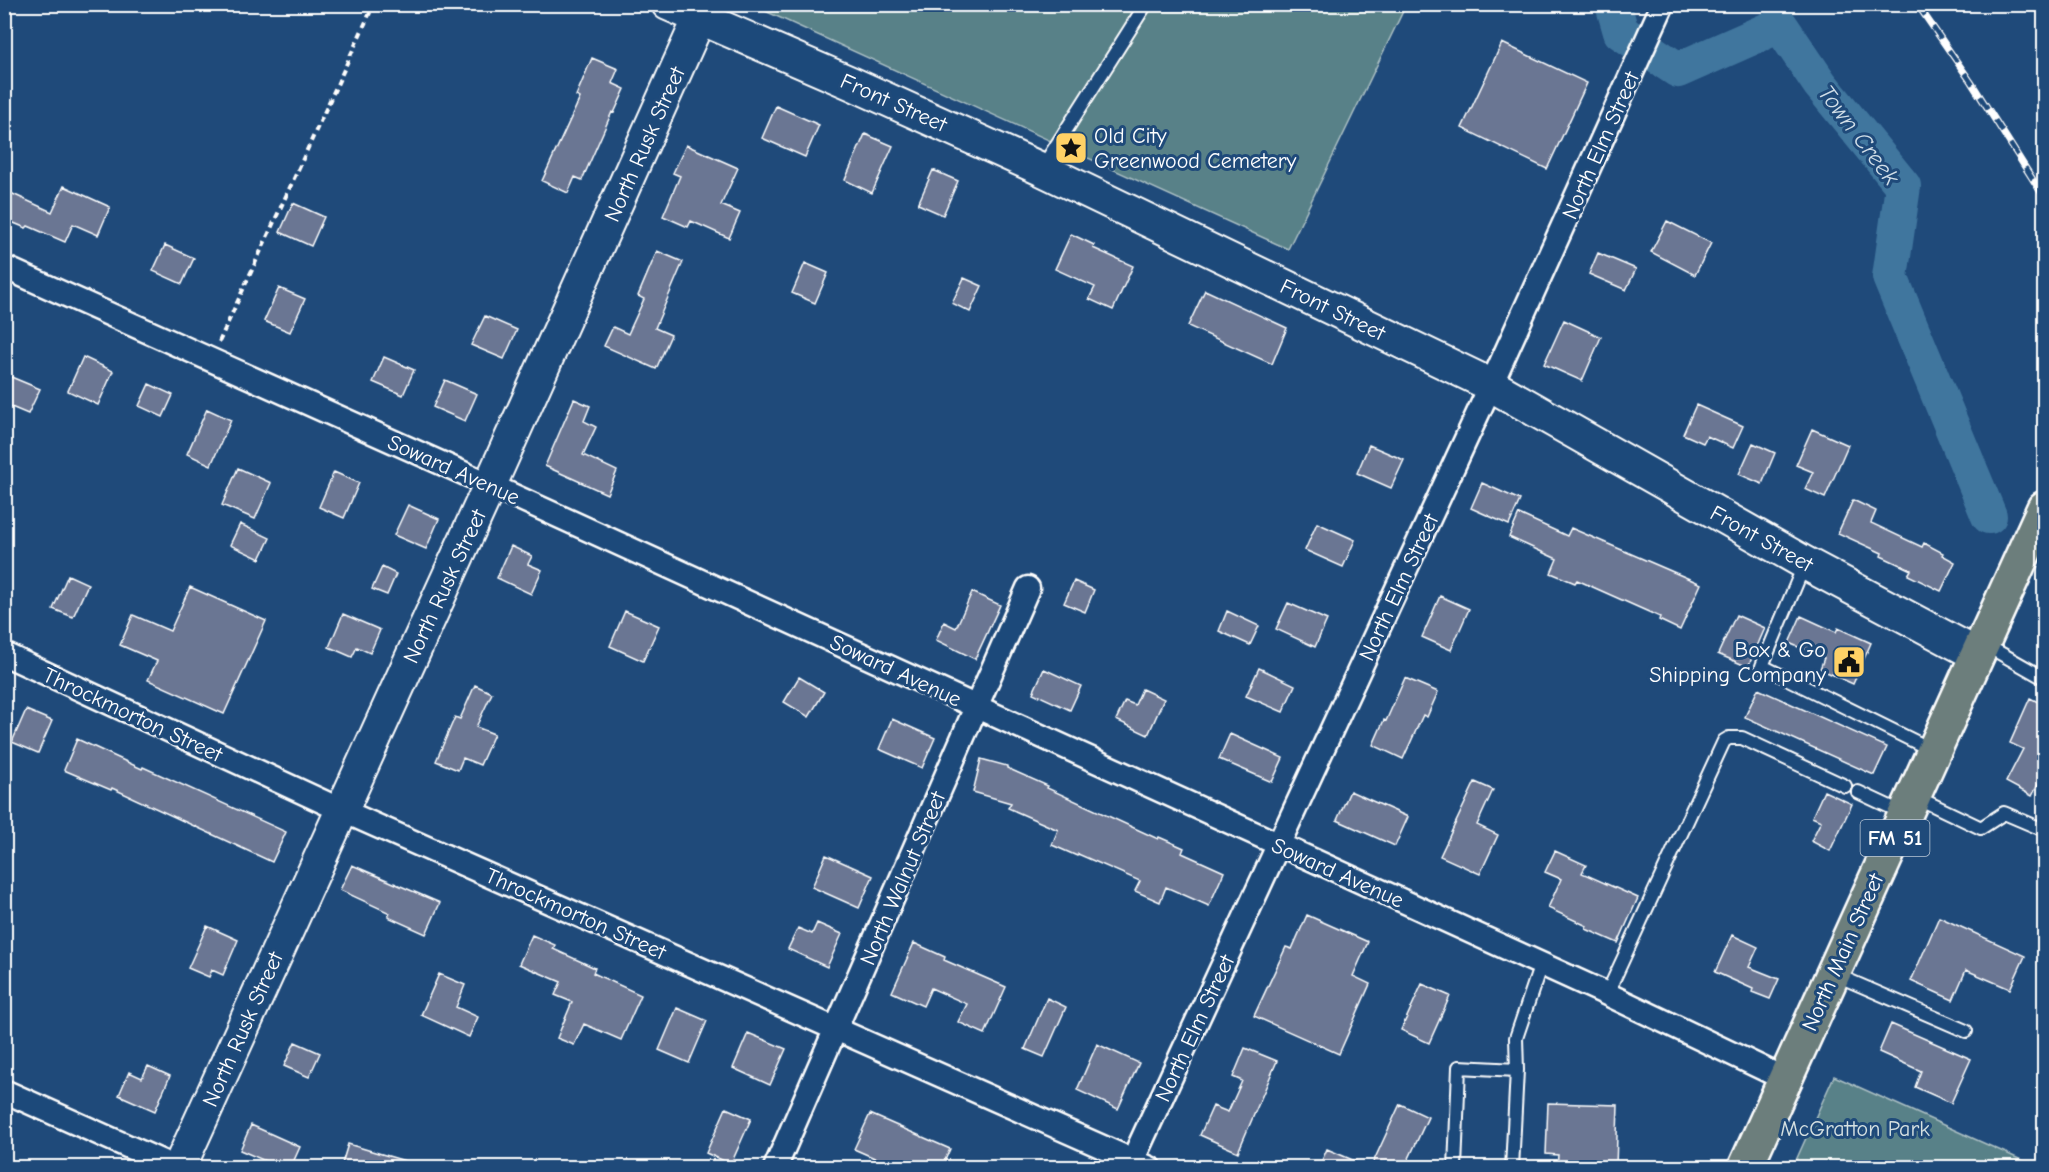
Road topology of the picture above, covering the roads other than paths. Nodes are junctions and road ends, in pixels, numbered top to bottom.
1 (668, 4) edge
2 (1146, 4) edge
3 (1662, 4) edge
4 (703, 11) edge
5 (1041, 169) junction
6 (4, 267) edge
7 (1491, 385) junction
8 (490, 485) junction
9 (2044, 508) edge
10 (1805, 563) junction
11 (1028, 588) dead end
12 (1981, 649) junction
13 (4, 654) edge
14 (2044, 678) edge
15 (976, 706) junction
16 (1933, 751) junction
17 (1845, 786) dead end
18 (1858, 792) dead end
19 (1909, 805) junction
20 (341, 810) junction
21 (2044, 830) edge
22 (1278, 845) junction
23 (1541, 964) junction
24 (1833, 974) junction
25 (1607, 994) junction
26 (837, 1028) junction
27 (1966, 1031) dead end
28 (1517, 1070) junction
29 (1785, 1079) junction
30 (4, 1091) edge
31 (1137, 1165) edge
32 (178, 1167) edge
33 (775, 1167) edge
34 (1455, 1167) edge
35 (1512, 1167) edge
36 (1745, 1167) edge

1 - 4 street, Front Street
2 - 5 lane
3 - 7 street, North Elm Street
4 - 5 street, Front Street
4 - 8 street, North Rusk Street
5 - 7 street, Front Street
6 - 8 street, Soward Avenue
7 - 10 street, Front Street
7 - 22 street, North Elm Street
8 - 15 street, Soward Avenue
8 - 20 street, North Rusk Street
9 - 12 main road, North Main Street / FM 51
10 - 12 street, Front Street
10 - 16 lane
11 - 15 street, North Walnut Street
12 - 14 lane
12 - 16 main road, North Main Street / FM 51
13 - 20 street, Throckmorton Street
15 - 22 street, Soward Avenue
15 - 26 street, North Walnut Street
16 - 19 main road, North Main Street / FM 51
17 - 25 lane
18 - 19 lane
19 - 21 lane
19 - 24 main road, North Main Street / FM 51
20 - 26 street, Throckmorton Street
20 - 32 street, North Rusk Street
22 - 23 street, Soward Avenue
22 - 31 street, North Elm Street
23 - 25 street, Soward Avenue
23 - 28 lane
24 - 27 lane
24 - 29 main road, North Main Street / FM 51
25 - 29 street, Soward Avenue
26 - 31 street, Throckmorton Street
26 - 33 street, North Walnut Street
28 - 34 lane
28 - 35 lane
29 - 36 main road, North Main Street / FM 51
30 - 32 street

